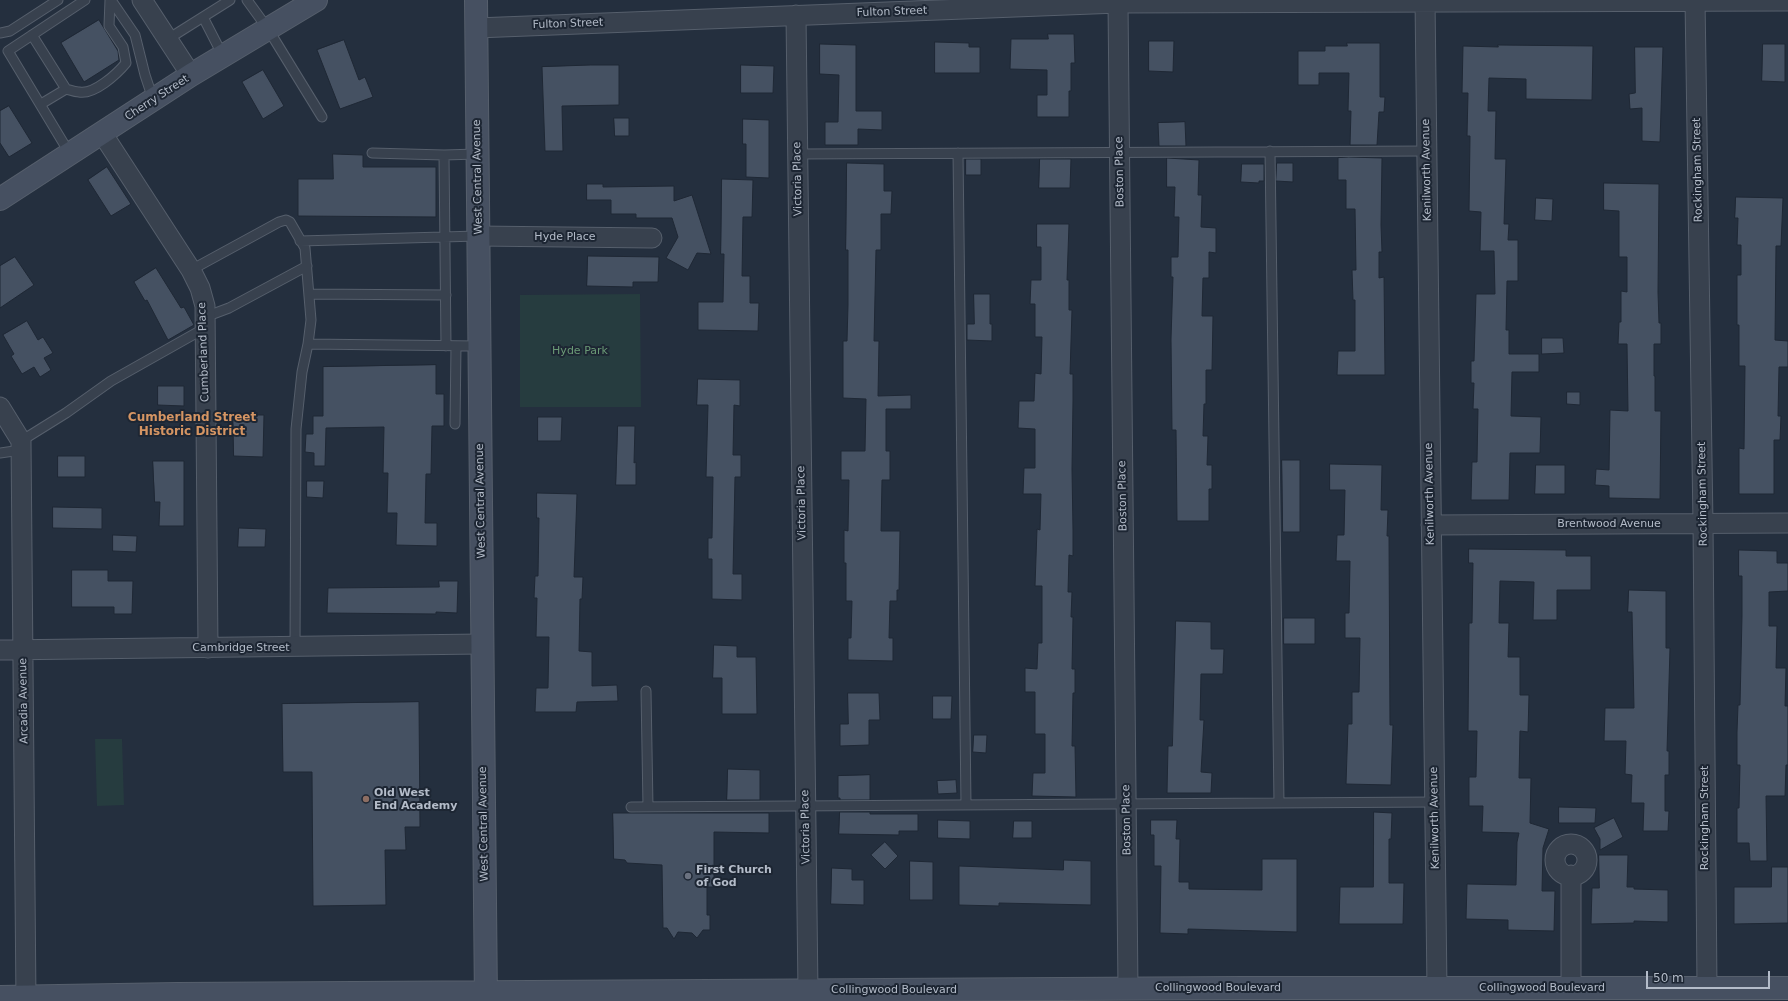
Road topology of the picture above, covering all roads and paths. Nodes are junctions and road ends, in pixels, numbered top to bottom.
1 (58, 0) edge
2 (85, 0) edge
3 (111, 0) edge
4 (142, 0) edge
5 (230, 0) edge
6 (247, 0) edge
7 (316, 0) edge
8 (476, 0) edge
9 (1175, 1) edge
10 (1298, 1) edge
11 (1425, 1) edge
12 (1582, 1) edge
13 (1695, 1) edge
14 (1788, 1) edge
15 (1118, 4) junction
16 (796, 15) junction
17 (203, 17) junction
18 (476, 28) junction
19 (268, 29) junction
20 (0, 33) edge
21 (32, 35) junction
22 (168, 39) junction
23 (223, 56) junction
24 (191, 75) junction
25 (66, 89) junction
26 (153, 100) junction
27 (41, 104) junction
28 (322, 117) dead end
29 (102, 133) junction
30 (1270, 151) junction
31 (1426, 151) junction
32 (1120, 152) junction
33 (372, 153) dead end
34 (958, 153) junction
35 (70, 154) junction
36 (477, 154) junction
37 (798, 154) junction
38 (444, 155) junction
39 (0, 199) edge
40 (478, 236) junction
41 (445, 237) junction
42 (652, 238) dead end
43 (300, 241) junction
44 (307, 266) junction
45 (191, 270) junction
46 (309, 294) junction
47 (446, 295) junction
48 (205, 322) junction
49 (308, 344) junction
50 (446, 346) junction
51 (456, 346) junction
52 (479, 346) junction
53 (0, 407) edge
54 (456, 424) dead end
55 (21, 445) junction
56 (0, 453) edge
57 (1788, 523) edge
58 (1430, 524) junction
59 (1703, 524) junction
60 (482, 644) junction
61 (295, 647) junction
62 (208, 648) junction
63 (0, 650) edge
64 (23, 650) junction
65 (646, 691) dead end
66 (1434, 802) junction
67 (1280, 803) junction
68 (1126, 804) junction
69 (966, 805) junction
70 (806, 806) junction
71 (631, 807) dead end
72 (648, 807) junction
73 (1571, 875) dead end
74 (1437, 988) junction
75 (1571, 988) junction
76 (1707, 988) junction
77 (1788, 988) edge
78 (1128, 989) junction
79 (808, 991) junction
80 (1239, 994) edge
81 (1071, 995) edge
82 (737, 996) edge
83 (0, 997) edge
84 (485, 997) edge
85 (610, 997) edge
86 (177, 998) edge
87 (26, 999) edge

1 - 20 lane
2 - 21 lane
3 - 25 lane
3 - 26 lane
4 - 22 street
5 - 17 lane
6 - 19 lane
7 - 19 main road, Cherry Street
8 - 18 main road, West Central Avenue
9 - 10 street, Fulton Street
9 - 15 street, Fulton Street
10 - 11 street, Fulton Street
11 - 12 street, Fulton Street
11 - 31 street, Kenilworth Avenue
12 - 13 street, Fulton Street
13 - 14 street, Fulton Street
13 - 59 street, Rockingham Street
15 - 16 street, Fulton Street
15 - 32 street, Boston Place
16 - 18 street, Fulton Street
16 - 37 street, Victoria Place
17 - 22 lane
17 - 23 lane
18 - 36 main road, West Central Avenue
19 - 23 main road, Cherry Street
19 - 28 lane
21 - 25 lane
21 - 27 lane
22 - 24 street
23 - 24 main road, Cherry Street
24 - 26 main road, Cherry Street
25 - 27 lane
26 - 29 main road, Cherry Street
27 - 35 lane
29 - 35 main road, Cherry Street
29 - 45 street, Cumberland Place
30 - 31 lane
30 - 32 lane
30 - 67 lane
31 - 58 street, Kenilworth Avenue
32 - 34 lane
32 - 68 street, Boston Place
33 - 38 lane
34 - 37 lane
34 - 69 lane
35 - 39 main road, Cherry Street
36 - 38 lane
36 - 40 main road, West Central Avenue
37 - 70 street, Victoria Place
38 - 41 lane
40 - 41 lane
40 - 42 street, Hyde Place
40 - 52 main road, West Central Avenue
41 - 43 lane
41 - 47 lane
43 - 44 lane
43 - 45 lane
44 - 46 lane
44 - 48 lane
45 - 48 street, Cumberland Place
46 - 47 lane
46 - 49 lane
47 - 50 lane
48 - 55 lane
48 - 62 street, Cumberland Place
49 - 50 lane
49 - 61 lane
50 - 51 lane
51 - 52 lane
51 - 54 lane
52 - 60 main road, West Central Avenue
53 - 55 street
55 - 56 lane
55 - 64 street, Arcadia Avenue
57 - 59 street, Brentwood Avenue
58 - 59 street, Brentwood Avenue
58 - 66 street, Kenilworth Avenue
59 - 76 street, Rockingham Street
60 - 61 street, Cambridge Street
60 - 84 main road, West Central Avenue
61 - 62 street, Cambridge Street
62 - 64 street, Cambridge Street
63 - 64 street, Cambridge Street
64 - 87 street, Arcadia Avenue
65 - 72 lane
66 - 67 lane
66 - 74 street, Kenilworth Avenue
67 - 68 lane
68 - 69 lane
68 - 78 street, Boston Place
69 - 70 lane
70 - 72 lane
70 - 79 street, Victoria Place
71 - 72 lane
73 - 75 street
74 - 75 main road, Collingwood Boulevard
74 - 80 main road, Collingwood Boulevard
75 - 76 main road, Collingwood Boulevard
76 - 77 main road, Collingwood Boulevard
78 - 80 main road, Collingwood Boulevard
78 - 81 main road, Collingwood Boulevard
79 - 81 main road, Collingwood Boulevard
79 - 82 main road, Collingwood Boulevard
82 - 85 main road, Collingwood Boulevard
83 - 87 main road, Collingwood Boulevard
84 - 85 main road, Collingwood Boulevard
84 - 86 main road, Collingwood Boulevard
86 - 87 main road, Collingwood Boulevard

